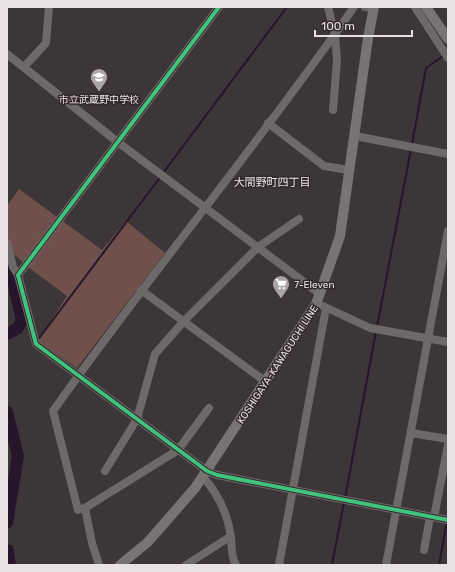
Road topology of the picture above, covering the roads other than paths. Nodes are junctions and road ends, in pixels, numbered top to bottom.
1 (49, 7) edge
2 (220, 7) edge
3 (354, 7) edge
4 (371, 7) edge
5 (414, 7) edge
6 (427, 8) edge
7 (329, 9) edge
8 (334, 35) junction
9 (448, 39) edge
10 (7, 54) edge
11 (448, 58) edge
12 (24, 67) junction
13 (332, 110) dead end
14 (268, 123) junction
15 (355, 136) junction
16 (119, 143) junction
17 (448, 154) edge
18 (349, 170) junction
19 (204, 208) junction
20 (299, 219) dead end
21 (448, 231) edge
22 (7, 243) edge
23 (258, 247) junction
24 (18, 275) junction
25 (141, 290) junction
26 (318, 299) junction
27 (326, 308) junction
28 (183, 322) junction
29 (428, 338) junction
30 (448, 342) edge
31 (78, 375) junction
32 (266, 382) junction
33 (208, 408) dead end
34 (137, 419) junction
35 (411, 433) junction
36 (448, 440) edge
37 (448, 445) edge
38 (178, 450) junction
39 (104, 471) dead end
40 (205, 474) junction
41 (293, 489) junction
42 (84, 508) junction
43 (396, 510) junction
44 (432, 517) junction
45 (448, 520) edge
46 (231, 536) junction
47 (424, 550) dead end
48 (99, 565) edge
49 (120, 565) edge
50 (186, 565) edge
51 (236, 565) edge
52 (279, 565) edge
53 (386, 565) edge

1 - 12 street
2 - 16 street
3 - 8 street
4 - 15 main road, KOSHIGAYA-KAWAGUCHI LINE
5 - 11 street
6 - 9 main road
7 - 8 street
8 - 13 street
8 - 14 street
10 - 12 street
12 - 16 street
14 - 18 street
14 - 19 street
15 - 17 street
15 - 18 main road, KOSHIGAYA-KAWAGUCHI LINE
16 - 19 street
16 - 24 street
18 - 26 main road, KOSHIGAYA-KAWAGUCHI LINE
19 - 23 street
19 - 25 street
20 - 23 street
21 - 29 street
22 - 24 street
23 - 26 street
23 - 28 street
24 - 31 street
25 - 28 street
25 - 31 street
26 - 27 street
26 - 32 main road, KOSHIGAYA-KAWAGUCHI LINE
27 - 29 street
27 - 41 street
28 - 32 street
28 - 34 street
29 - 30 street
29 - 35 street
31 - 34 street
31 - 42 street
32 - 40 main road, KOSHIGAYA-KAWAGUCHI LINE
33 - 38 street
34 - 38 street
34 - 39 street
35 - 36 street
35 - 43 street
37 - 44 street
38 - 40 street
38 - 42 street
40 - 41 street
40 - 46 street
40 - 49 main road, KOSHIGAYA-KAWAGUCHI LINE
41 - 43 street
41 - 52 street
42 - 48 street
43 - 44 street
43 - 53 street
44 - 45 street
44 - 47 street
46 - 50 street
46 - 51 street

